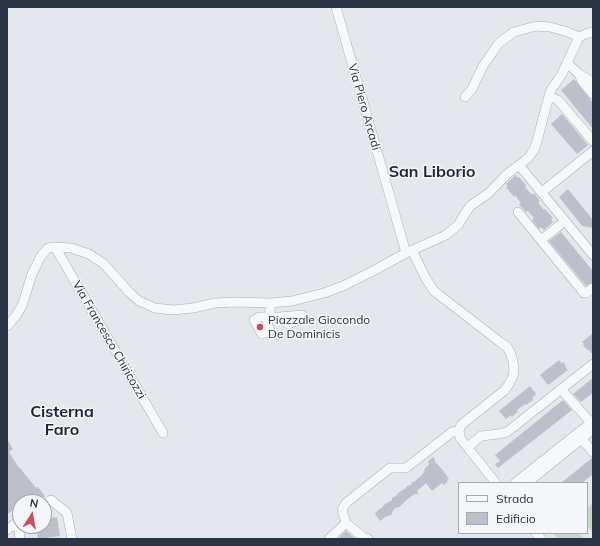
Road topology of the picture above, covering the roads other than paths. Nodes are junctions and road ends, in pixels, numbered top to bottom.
1 (336, 7) edge
2 (593, 32) edge
3 (579, 37) junction
4 (567, 63) junction
5 (579, 74) junction
6 (593, 84) edge
7 (593, 94) edge
8 (549, 96) junction
9 (465, 97) dead end
10 (593, 141) edge
11 (593, 151) edge
12 (519, 165) junction
13 (542, 192) junction
14 (518, 212) dead end
15 (565, 221) junction
16 (541, 240) junction
17 (55, 247) junction
18 (591, 250) edge
19 (409, 251) junction
20 (593, 288) edge
21 (271, 303) junction
22 (280, 317) dead end
23 (7, 326) edge
24 (593, 364) edge
25 (561, 389) junction
26 (593, 424) edge
27 (459, 431) junction
28 (163, 432) dead end
29 (580, 436) junction
30 (468, 448) junction
31 (593, 452) edge
32 (495, 482) edge
33 (516, 482) edge
34 (528, 482) edge
35 (52, 501) edge
36 (346, 523) junction
37 (72, 539) edge
38 (329, 539) edge
39 (368, 539) edge

1 - 19 street, Via Piero Arcadi
2 - 3 street
3 - 4 street
3 - 9 street
4 - 5 street
4 - 8 street
5 - 6 street
5 - 7 street
8 - 10 street
8 - 12 street
11 - 13 street
12 - 13 street
12 - 19 street
13 - 15 street
14 - 16 street
15 - 16 street
15 - 18 street
16 - 20 street
17 - 21 street
17 - 23 street
17 - 28 street, Via Francesco Chiricozzi
19 - 21 street
19 - 27 street, Via Piero Arcadi
21 - 22 street
24 - 25 street
25 - 26 street
25 - 30 street
26 - 29 street
27 - 30 street
27 - 36 street
29 - 31 street
29 - 33 street
29 - 34 street
30 - 32 street
35 - 37 street
36 - 38 street
36 - 39 street

